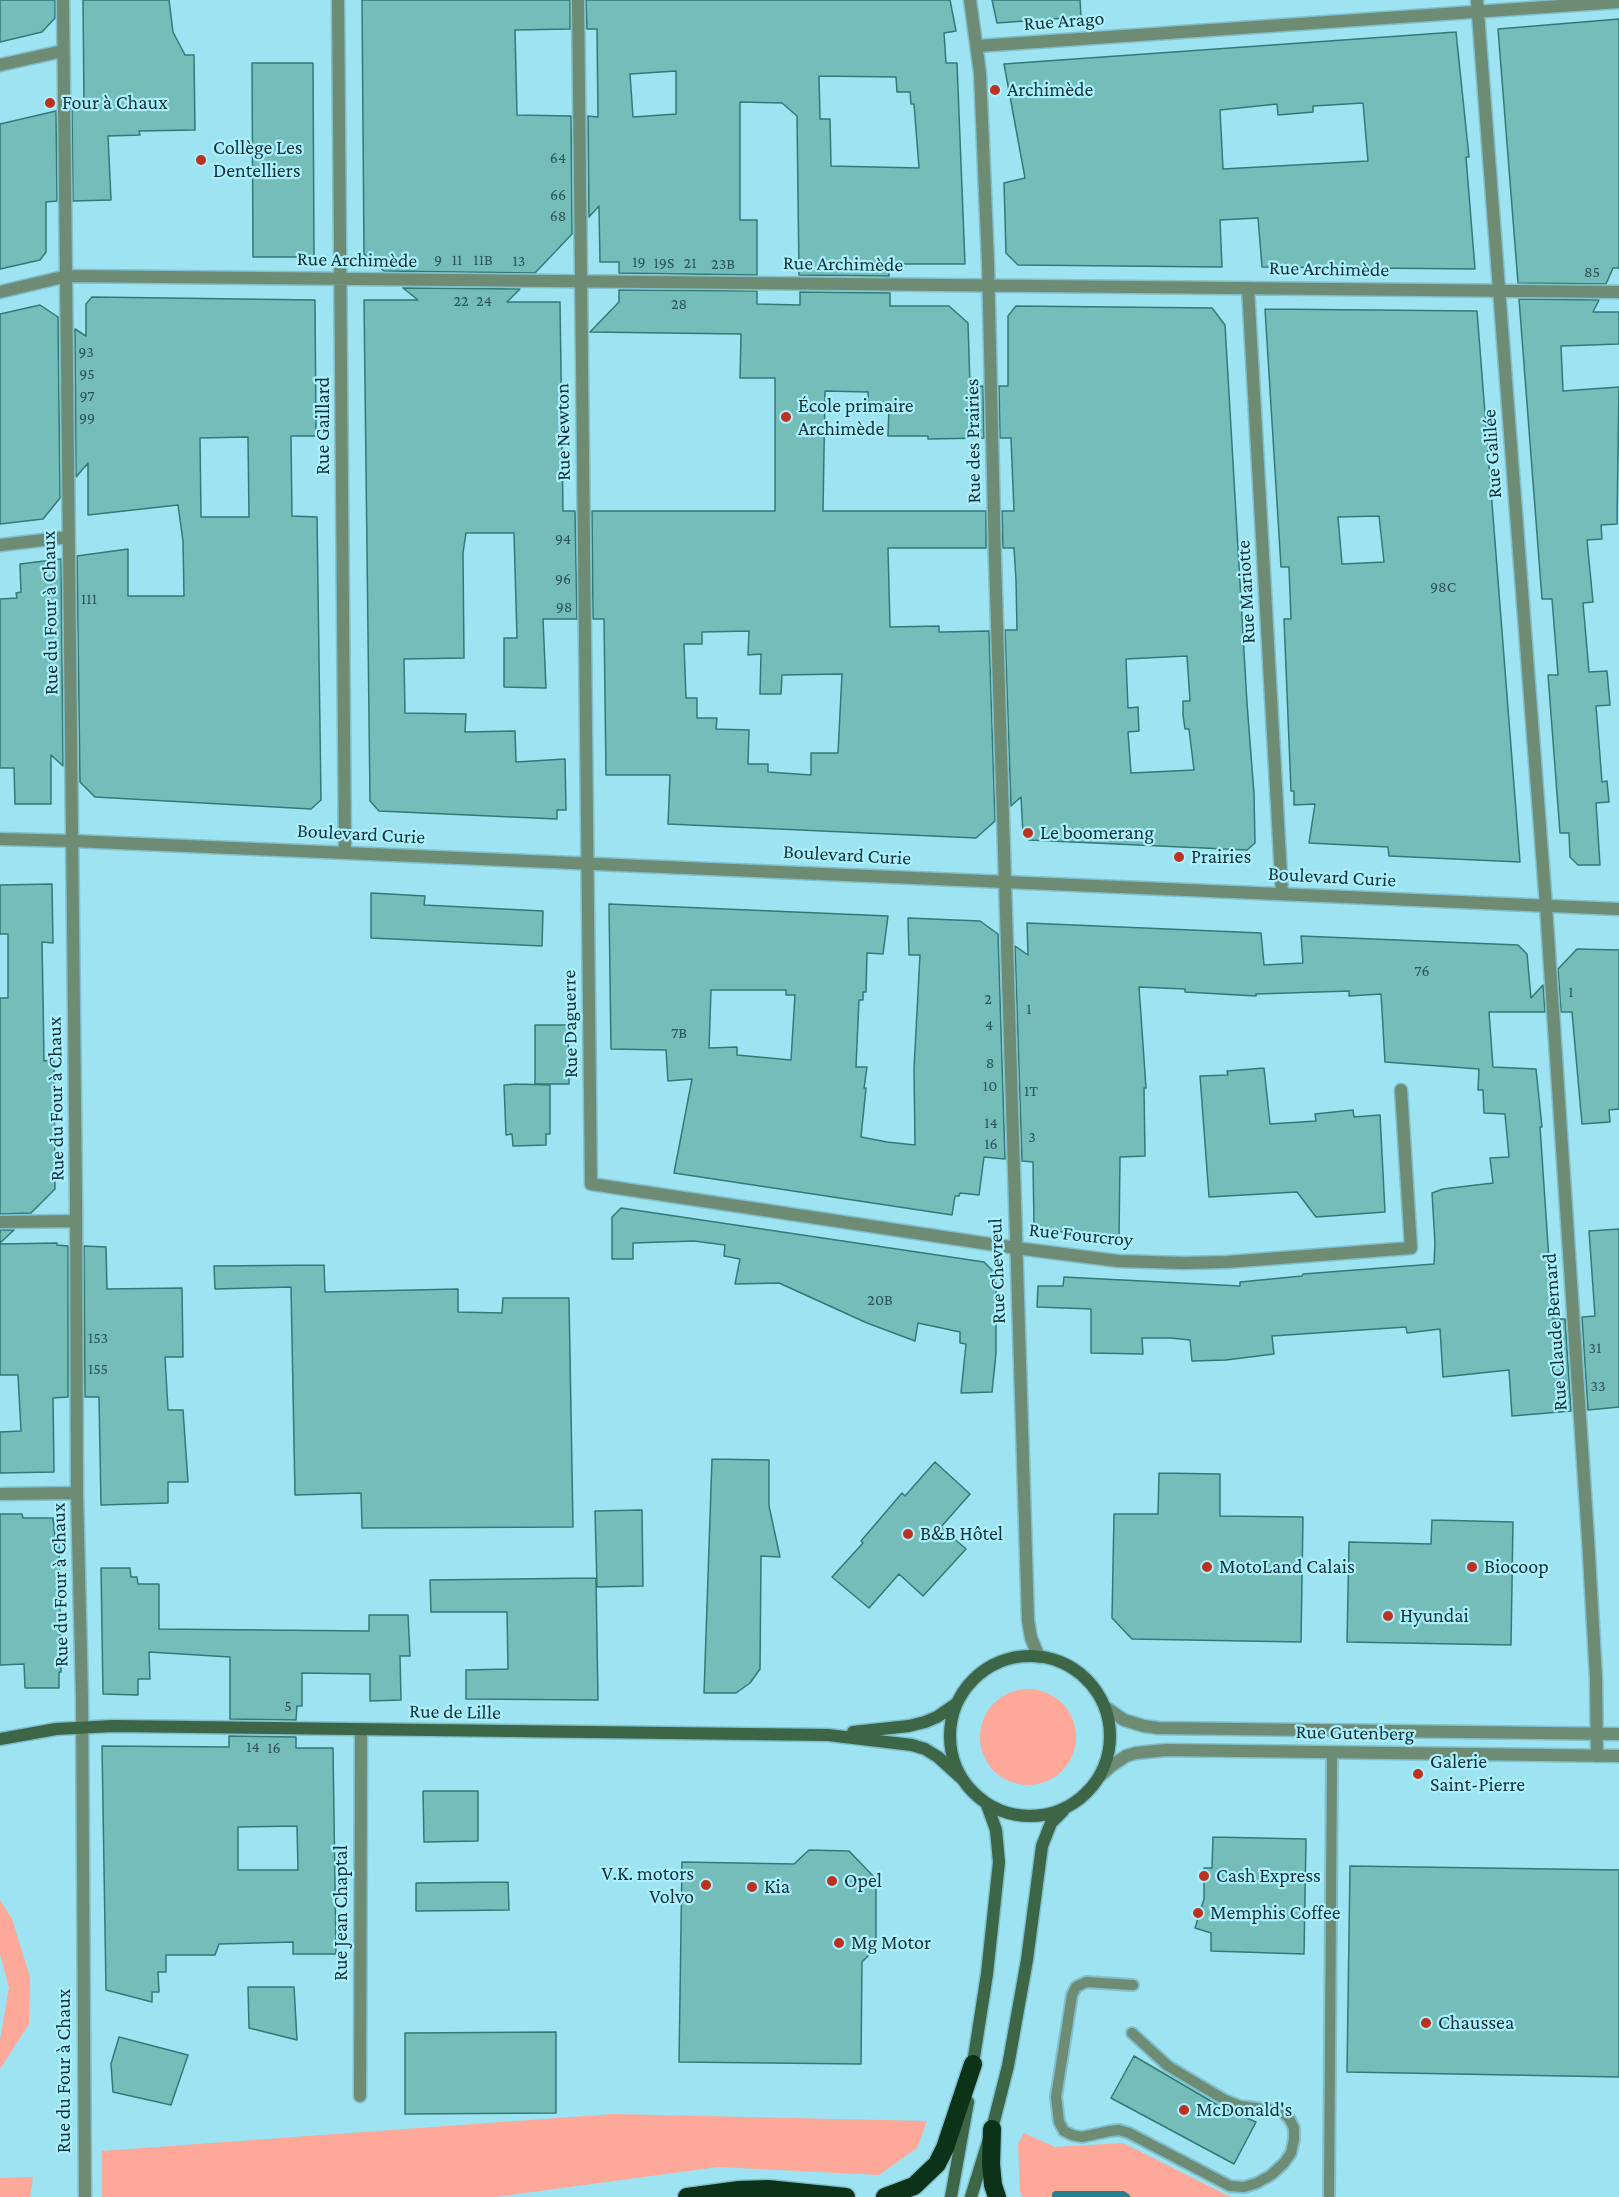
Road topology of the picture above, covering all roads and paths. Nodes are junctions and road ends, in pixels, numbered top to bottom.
1 (63, 0) edge
2 (338, 0) edge
3 (578, 0) edge
4 (970, 0) edge
5 (1619, 2) edge
6 (1478, 6) edge
7 (978, 46) junction
8 (63, 51) junction
9 (0, 65) edge
10 (67, 276) junction
11 (341, 279) junction
12 (581, 281) junction
13 (989, 286) junction
14 (1248, 288) junction
15 (1500, 291) junction
16 (0, 292) edge
17 (1619, 292) edge
18 (69, 537) junction
19 (0, 545) edge
20 (0, 839) edge
21 (73, 840) junction
22 (345, 852) junction
23 (588, 863) junction
24 (1007, 882) junction
25 (1282, 894) junction
26 (1546, 906) junction
27 (1619, 909) edge
28 (1401, 1090) dead end
29 (591, 1184) joint
30 (76, 1221) junction
31 (0, 1222) edge
32 (1016, 1248) junction
33 (77, 1493) junction
34 (0, 1494) edge
35 (1039, 1657) junction
36 (956, 1704) junction
37 (1105, 1707) junction
38 (82, 1727) junction
39 (361, 1730) junction
40 (1597, 1734) junction
41 (1619, 1734) edge
42 (828, 1735) junction
43 (0, 1739) edge
44 (1332, 1753) junction
45 (1597, 1756) junction
46 (1619, 1756) edge
47 (960, 1777) junction
48 (1099, 1777) junction
49 (987, 1804) junction
50 (1073, 1804) junction
51 (1133, 1985) dead end
52 (1132, 2033) dead end
53 (973, 2064) junction
54 (360, 2096) dead end
55 (992, 2129) junction
56 (85, 2197) edge
57 (687, 2197) edge
58 (846, 2197) edge
59 (885, 2197) edge
60 (951, 2197) edge
61 (971, 2197) edge
62 (997, 2197) edge
63 (1329, 2197) edge

1 - 8 street, Rue du Four à Chaux
2 - 11 street, Rue Gaillard
3 - 12 street, Rue Newton
4 - 7 street, Rue des Prairies
5 - 6 street, Rue Arago
6 - 7 street, Rue Arago
6 - 15 street, Rue Galilée
7 - 13 street, Rue des Prairies
8 - 9 street
8 - 10 street, Rue du Four à Chaux
10 - 11 street, Rue Archimède
10 - 16 street, Rue Archimède
10 - 18 street, Rue du Four à Chaux
11 - 12 street, Rue Archimède
11 - 22 street, Rue Gaillard
12 - 13 street, Rue Archimède
12 - 23 street, Rue Newton
13 - 14 street, Rue Archimède
13 - 24 street, Rue des Prairies
14 - 15 street, Rue Archimède
14 - 25 street, Rue Mariotte
15 - 17 street, Rue Archimède
15 - 26 street, Rue Galilée
18 - 19 street
18 - 21 street, Rue du Four à Chaux
20 - 21 street, Boulevard Curie
21 - 22 street, Boulevard Curie
21 - 30 street, Rue du Four à Chaux
22 - 23 street, Boulevard Curie
23 - 24 street, Boulevard Curie
23 - 29 street, Rue Daguerre
24 - 25 street, Boulevard Curie
24 - 32 street, Rue Chevreul
25 - 26 street, Boulevard Curie
26 - 27 street, Boulevard Curie
26 - 40 street, Rue Claude Bernard
28 - 32 street, Rue Fourcroy
29 - 32 street, Rue Fourcroy
30 - 31 street
30 - 33 street, Rue du Four à Chaux
32 - 35 street, Rue Chevreul
33 - 34 street
33 - 38 street, Rue du Four à Chaux
35 - 36 main road
35 - 37 main road
36 - 42 main road, Rue de Lille
36 - 47 main road
37 - 40 street, Rue Gutenberg
37 - 48 main road
38 - 39 main road, Rue de Lille
38 - 43 main road, Rue de Lille
38 - 56 street, Rue du Four à Chaux
39 - 42 main road, Rue de Lille
39 - 54 street, Rue Jean Chaptal
40 - 41 street, Rue Gutenberg
40 - 45 street, Rue Claude Bernard
42 - 47 main road, Rue de Lille
44 - 45 street, Rue Gutenberg
44 - 48 street, Rue Gutenberg
44 - 63 lane
45 - 46 street, Rue Gutenberg
47 - 49 main road
48 - 50 main road
49 - 50 main road
49 - 53 main road
50 - 55 main road
51 - 52 lane
53 - 59 highway
53 - 60 main road
55 - 61 main road
55 - 62 highway
57 - 58 highway

